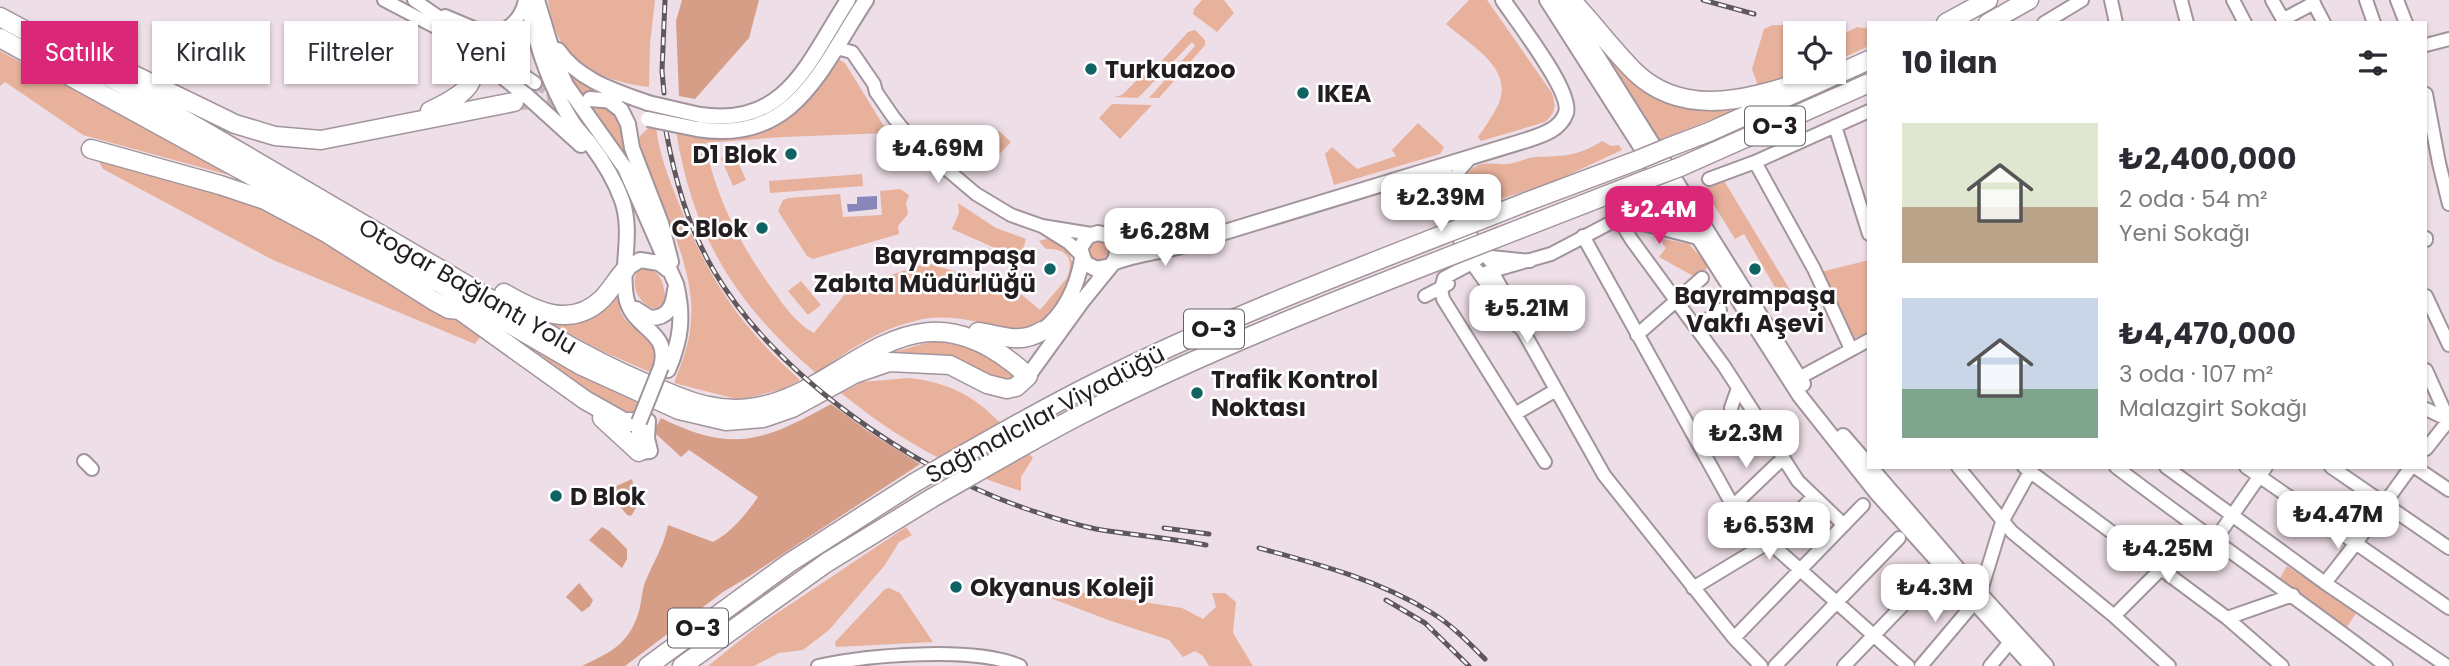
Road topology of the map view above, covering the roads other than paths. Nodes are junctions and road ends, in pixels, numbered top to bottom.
1 (384, 0) edge
2 (414, 0) edge
3 (526, 0) edge
4 (537, 0) edge
5 (848, 0) edge
6 (866, 0) edge
7 (1503, 0) edge
8 (1546, 0) edge
9 (1562, 0) edge
10 (1571, 0) edge
11 (1988, 0) edge
12 (2029, 0) edge
13 (2082, 0) edge
14 (2111, 0) edge
15 (2181, 0) edge
16 (2233, 0) edge
17 (2272, 0) edge
18 (2366, 0) edge
19 (2397, 0) edge
20 (2313, 1) edge
21 (435, 14) junction
22 (0, 17) edge
23 (1950, 21) edge
24 (1992, 21) edge
25 (2049, 21) edge
26 (2116, 21) edge
27 (2186, 21) edge
28 (2244, 21) edge
29 (2285, 21) edge
30 (2323, 21) edge
31 (2373, 21) edge
32 (2405, 21) edge
33 (432, 25) edge
34 (21, 28) edge
35 (548, 35) junction
36 (0, 38) edge
37 (823, 38) junction
38 (2449, 39) edge
39 (2427, 46) edge
40 (835, 48) junction
41 (1867, 60) edge
42 (1867, 60) edge
43 (1846, 67) edge
44 (138, 76) edge
45 (535, 83) tunnel mouth
46 (119, 84) edge
47 (130, 84) edge
48 (470, 84) edge
49 (512, 84) edge
50 (1793, 84) edge
51 (1867, 84) edge
52 (590, 99) dead end
53 (2427, 99) edge
54 (608, 100) junction
55 (514, 102) tunnel mouth
56 (648, 103) junction
57 (1867, 112) edge
58 (698, 122) junction
59 (396, 124) junction
60 (1835, 126) junction
61 (630, 143) junction
62 (91, 149) dead end
63 (1471, 158) junction
64 (1755, 162) junction
65 (2439, 163) junction
66 (1439, 167) junction
67 (2427, 169) edge
68 (608, 173) junction
69 (1409, 176) junction
70 (1709, 179) dead end
71 (1447, 190) junction
72 (1675, 195) junction
73 (2449, 204) edge
74 (316, 211) junction
75 (1623, 219) junction
76 (1042, 226) junction
77 (1867, 228) edge
78 (1091, 234) junction
79 (1583, 236) junction
80 (1202, 239) junction
81 (1698, 239) junction
82 (1114, 240) junction
83 (1082, 257) junction
84 (1487, 257) junction
85 (1530, 261) junction
86 (1112, 265) junction
87 (626, 269) junction
88 (1481, 269) junction
89 (1702, 278) dead end
90 (674, 279) junction
91 (1441, 288) junction
92 (2438, 291) dead end
93 (1425, 296) dead end
94 (2427, 296) edge
95 (2427, 298) edge
96 (627, 301) junction
97 (1676, 301) junction
98 (460, 310) junction
99 (1720, 310) dead end
100 (1697, 328) junction
101 (1042, 331) joint
102 (961, 334) junction
103 (1637, 335) junction
104 (1867, 341) edge
105 (2449, 345) edge
106 (1851, 349) junction
107 (665, 369) junction
108 (2427, 372) edge
109 (1028, 376) junction
110 (1798, 378) junction
111 (1738, 388) junction
112 (1556, 390) junction
113 (585, 400) junction
114 (2427, 410) edge
115 (1515, 414) junction
116 (2449, 421) edge
117 (644, 422) junction
118 (1732, 440) dead end
119 (2427, 448) edge
120 (639, 453) joint
121 (1782, 459) junction
122 (1545, 463) dead end
123 (1867, 463) edge
124 (1872, 469) edge
125 (2028, 469) edge
126 (2119, 469) edge
127 (2169, 469) edge
128 (2334, 469) edge
129 (2412, 469) edge
130 (2416, 469) edge
131 (1965, 470) edge
132 (2263, 472) edge
133 (2449, 490) edge
134 (1813, 497) junction
135 (1863, 505) dead end
136 (2385, 505) junction
137 (1733, 506) junction
138 (2232, 515) junction
139 (2002, 522) junction
140 (1844, 525) junction
141 (2210, 537) junction
142 (1899, 538) dead end
143 (1769, 542) junction
144 (2356, 543) junction
145 (2449, 548) edge
146 (2161, 569) junction
147 (1802, 570) junction
148 (1933, 575) dead end
149 (2325, 583) junction
150 (1693, 587) junction
151 (2293, 595) junction
152 (1977, 598) junction
153 (1838, 603) junction
154 (2449, 608) edge
155 (2114, 616) junction
156 (2227, 618) junction
157 (1874, 635) junction
158 (1734, 638) junction
159 (2010, 642) junction
160 (880, 658) junction
161 (923, 661) edge
162 (648, 666) edge
163 (682, 666) edge
164 (818, 666) edge
165 (894, 666) edge
166 (1020, 666) edge
167 (1761, 666) edge
168 (1775, 666) edge
169 (1844, 666) edge
170 (1908, 666) edge
171 (1921, 666) edge
172 (1990, 666) edge
173 (2032, 666) edge
174 (2046, 666) edge
175 (2169, 666) edge
176 (2282, 666) edge
177 (2386, 666) edge
178 (2447, 666) edge

1 - 33 street
2 - 21 street
3 - 21 street
3 - 68 main road
4 - 35 main road
5 - 37 main road
6 - 40 main road
7 - 63 main road
8 - 72 main road
9 - 72 main road
10 - 50 highway
11 - 23 highway
12 - 24 highway
13 - 25 street
14 - 26 street
15 - 27 street
16 - 28 street
17 - 29 street
18 - 31 street
19 - 32 street
20 - 29 street
20 - 30 street
21 - 45 street
22 - 34 highway, Otogar Bağlantı Yolu
35 - 56 main road
35 - 90 main road
36 - 74 highway, Otogar Bağlantı Yolu
37 - 40 street
37 - 58 main road
38 - 39 street
40 - 58 main road
40 - 76 street
41 - 43 highway
42 - 162 highway, Sağmalcılar Viyadüğü / O-3, bridge
44 - 59 highway
46 - 102 highway, Otogar Bağlantı Yolu
47 - 87 highway
48 - 59 highway
49 - 68 main road
51 - 163 highway, Sağmalcılar Viyadüğü / O-3, bridge
52 - 54 main road
53 - 65 street
54 - 56 main road
54 - 61 main road
55 - 59 highway
56 - 58 main road, bridge
57 - 60 street
58 - 61 main road, bridge
60 - 64 street
60 - 77 street
61 - 90 main road
62 - 98 highway
63 - 66 main road
63 - 71 street
64 - 70 street
64 - 106 street
65 - 67 street
65 - 73 street
66 - 69 main road
66 - 71 street
68 - 87 main road
69 - 71 street
69 - 80 main road
71 - 84 street
71 - 88 street
72 - 75 street
72 - 81 main road
72 - 110 main road
74 - 98 highway
74 - 109 highway, Otogar Bağlantı Yolu
75 - 79 street
75 - 81 street
75 - 97 street
76 - 78 street
76 - 83 street
78 - 82 main road
78 - 83 main road
79 - 85 street
79 - 103 street
80 - 82 main road
80 - 86 main road
81 - 152 main road
82 - 86 main road
83 - 86 main road
83 - 101 main road
84 - 85 street
84 - 88 street
85 - 88 street
86 - 109 main road
87 - 90 main road
87 - 96 main road
88 - 91 street
88 - 112 street
89 - 97 street
90 - 96 main road
90 - 107 main road
91 - 93 street
91 - 115 street
92 - 94 street
95 - 105 street
96 - 107 main road
97 - 100 street
97 - 103 street
98 - 113 highway
99 - 100 street
100 - 111 street
101 - 102 highway, Otogar Bağlantı Yolu
102 - 109 highway
103 - 137 street
104 - 106 street
106 - 110 street
107 - 117 main road
108 - 116 street
110 - 123 main road
111 - 118 street
111 - 121 street
112 - 115 street
112 - 150 street
113 - 117 highway
113 - 120 highway
114 - 116 street
115 - 122 street
116 - 119 street
117 - 120 main road
121 - 134 street
121 - 137 street
124 - 152 main road
125 - 139 street
125 - 146 street
126 - 141 street
127 - 138 street
128 - 136 street
129 - 136 street
130 - 133 street
131 - 139 street
132 - 138 street
132 - 144 street
134 - 140 street
134 - 143 street
135 - 140 street
136 - 144 street
136 - 145 street
137 - 143 street
138 - 141 street
138 - 149 street
139 - 152 street
139 - 155 street
140 - 147 street
141 - 146 street
141 - 151 street
142 - 153 street
143 - 147 street
143 - 150 street
144 - 149 street
144 - 154 street
146 - 155 street
146 - 156 street
147 - 153 street
147 - 158 street
148 - 157 street
149 - 178 street
150 - 158 street
151 - 156 street
151 - 177 street
152 - 159 main road
152 - 171 street
152 - 174 main road
153 - 157 street
153 - 168 street
155 - 175 street
156 - 176 street
157 - 169 street
157 - 170 street
158 - 167 street
159 - 172 street
159 - 173 main road
160 - 161 street
160 - 164 street
160 - 165 street
161 - 166 street

